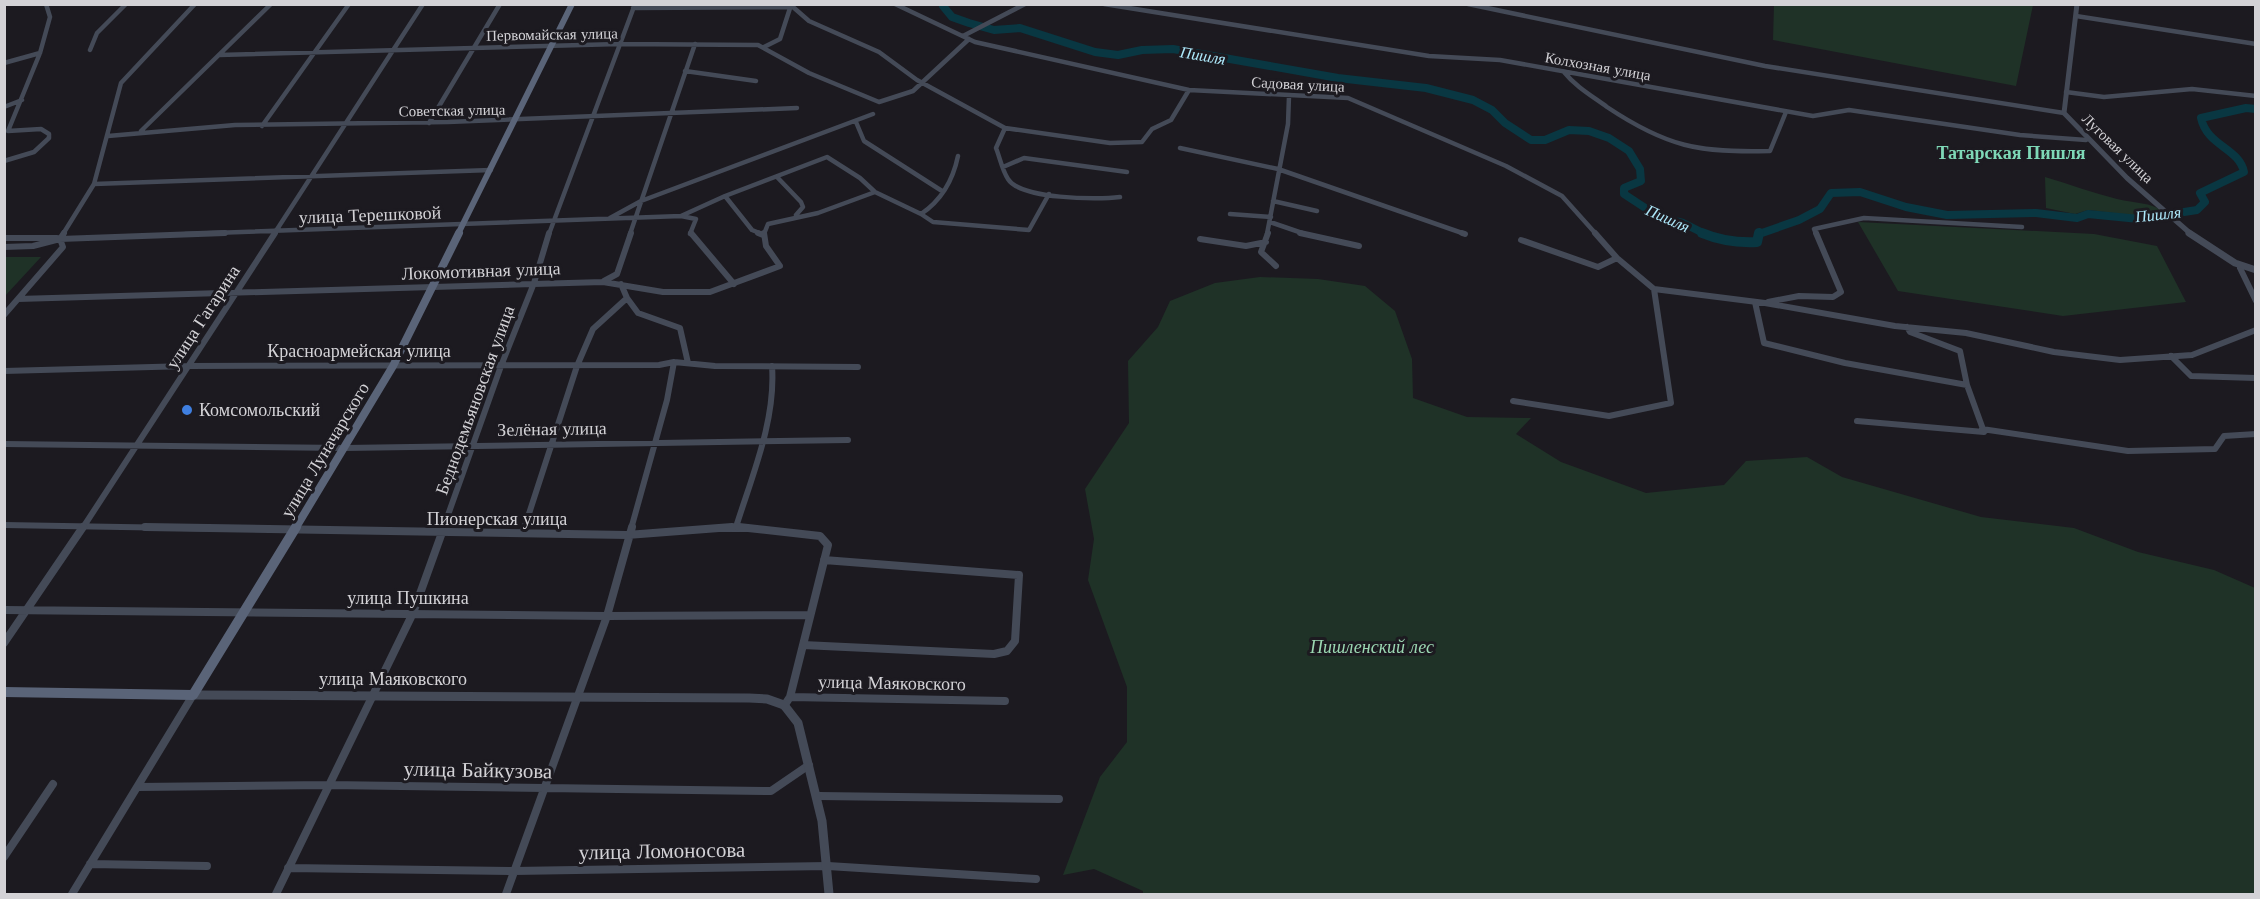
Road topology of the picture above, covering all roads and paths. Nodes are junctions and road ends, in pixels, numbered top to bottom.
1 (46, 4) edge
2 (126, 4) edge
3 (195, 4) edge
4 (271, 4) edge
5 (349, 4) edge
6 (423, 4) edge
7 (500, 4) edge
8 (572, 4) edge
9 (895, 4) edge
10 (1025, 4) edge
11 (1104, 4) edge
12 (1468, 4) edge
13 (2077, 4) edge
14 (791, 5) edge
15 (634, 6) edge
16 (2076, 16) junction
17 (966, 38) junction
18 (695, 44) junction
19 (2256, 44) edge
20 (619, 45) junction
21 (553, 46) junction
22 (764, 47) junction
23 (474, 48) junction
24 (90, 50) dead end
25 (391, 50) junction
26 (315, 52) junction
27 (40, 53) junction
28 (219, 55) junction
29 (4, 63) edge
30 (685, 71) junction
31 (1563, 72) junction
32 (756, 81) dead end
33 (921, 83) junction
34 (1189, 90) junction
35 (2066, 92) junction
36 (1289, 96) junction
37 (2256, 96) edge
38 (22, 100) junction
39 (4, 107) edge
40 (797, 108) dead end
41 (672, 112) junction
42 (1786, 112) junction
43 (2064, 113) junction
44 (873, 114) dead end
45 (593, 115) junction
46 (515, 120) junction
47 (856, 122) junction
48 (429, 123) junction
49 (344, 124) junction
50 (262, 126) junction
51 (1005, 128) junction
52 (141, 131) junction
53 (108, 136) junction
54 (2086, 140) junction
55 (1180, 148) dead end
56 (958, 156) dead end
57 (4, 161) edge
58 (1003, 167) junction
59 (1278, 169) junction
60 (490, 171) junction
61 (1127, 172) dead end
62 (311, 177) junction
63 (777, 177) junction
64 (94, 184) junction
65 (942, 191) junction
66 (874, 192) junction
67 (1049, 194) junction
68 (725, 196) junction
69 (1120, 198) dead end
70 (641, 201) junction
71 (1273, 201) junction
72 (1317, 211) dead end
73 (921, 214) junction
74 (1230, 214) dead end
75 (796, 215) junction
76 (681, 216) junction
77 (635, 218) junction
78 (606, 219) junction
79 (1270, 219) junction
80 (553, 220) junction
81 (463, 225) junction
82 (2022, 227) dead end
83 (276, 232) junction
84 (1465, 234) dead end
85 (763, 235) junction
86 (4, 238) edge
87 (60, 239) junction
88 (1200, 239) dead end
89 (1521, 240) dead end
90 (1266, 242) junction
91 (1359, 246) dead end
92 (4, 247) edge
93 (1617, 258) junction
94 (1276, 266) dead end
95 (2240, 268) junction
96 (2256, 270) edge
97 (534, 282) junction
98 (603, 282) junction
99 (621, 284) junction
100 (734, 284) junction
101 (431, 289) junction
102 (1654, 289) junction
103 (236, 292) junction
104 (627, 298) junction
105 (18, 299) junction
106 (2256, 301) edge
107 (1755, 302) junction
108 (1765, 303) junction
109 (4, 315) edge
110 (1906, 327) junction
111 (2256, 330) edge
112 (2171, 356) junction
113 (674, 362) junction
114 (688, 363) junction
115 (189, 366) junction
116 (393, 366) junction
117 (501, 366) junction
118 (577, 366) junction
119 (772, 366) junction
120 (858, 368) dead end
121 (4, 371) edge
122 (2256, 378) edge
123 (1967, 385) junction
124 (1513, 401) dead end
125 (1857, 421) dead end
126 (1982, 429) junction
127 (2256, 434) edge
128 (849, 440) dead end
129 (761, 441) junction
130 (654, 442) junction
131 (4, 444) edge
132 (554, 444) junction
133 (475, 445) junction
134 (137, 447) junction
135 (345, 448) junction
136 (4, 525) edge
137 (81, 526) junction
138 (736, 527) junction
139 (295, 530) junction
140 (523, 532) junction
141 (442, 534) junction
142 (627, 535) junction
143 (824, 560) junction
144 (4, 610) edge
145 (26, 610) junction
146 (243, 612) junction
147 (413, 613) junction
148 (810, 615) junction
149 (607, 616) junction
150 (4, 643) edge
151 (803, 645) junction
152 (4, 693) edge
153 (193, 695) junction
154 (374, 695) junction
155 (576, 697) junction
156 (1005, 701) dead end
157 (785, 702) junction
158 (810, 764) junction
159 (53, 784) dead end
160 (329, 785) junction
161 (138, 787) junction
162 (543, 789) junction
163 (819, 796) junction
164 (1059, 799) dead end
165 (4, 857) edge
166 (90, 864) junction
167 (207, 866) dead end
168 (828, 866) junction
169 (288, 868) junction
170 (514, 871) junction
171 (1036, 879) dead end
172 (72, 894) edge
173 (276, 894) edge
174 (506, 894) edge
175 (829, 894) edge

1 - 27 street
2 - 24 street
3 - 53 street
4 - 28 street
5 - 26 street
6 - 25 street, улица Гагарина
7 - 23 street
8 - 21 main road, улица Луначарского
9 - 17 street, Садовая улица
10 - 17 street
11 - 31 street, Колхозная улица
12 - 43 street
13 - 16 street, Луговая улица
14 - 15 street
14 - 22 street
14 - 33 street
15 - 20 street, Беднодемьяновская улица
16 - 19 street
16 - 35 street, Луговая улица
17 - 33 street
17 - 34 street, Садовая улица
18 - 20 street, Первомайская улица
18 - 22 street, Первомайская улица
18 - 30 street
20 - 21 street, Первомайская улица
20 - 45 street, Беднодемьяновская улица
21 - 23 street, Первомайская улица
21 - 46 main road, улица Луначарского
22 - 33 street, Первомайская улица
23 - 25 street, Первомайская улица
23 - 48 street
25 - 26 street, Первомайская улица
25 - 49 street, улица Гагарина
26 - 28 street, Первомайская улица
26 - 50 street
27 - 29 street
27 - 38 street
28 - 52 street
30 - 32 street
30 - 41 street
31 - 42 street, Колхозная улица
31 - 42 street
33 - 51 street
34 - 36 street, Садовая улица
34 - 51 street
35 - 37 street
35 - 43 street, Луговая улица
36 - 59 street
36 - 93 street, Садовая улица
38 - 39 street
38 - 57 street
40 - 41 street, Советская улица
41 - 45 street, Советская улица
41 - 70 street
42 - 54 street, Колхозная улица
43 - 54 street, Луговая улица
44 - 47 street
45 - 46 street, Советская улица
45 - 80 street, Беднодемьяновская улица
46 - 48 street, Советская улица
46 - 60 main road, улица Луначарского
47 - 65 street
47 - 70 street
48 - 49 street, Советская улица
49 - 50 street, Советская улица
49 - 62 street, улица Гагарина
50 - 52 street, Советская улица
51 - 58 street
52 - 53 street, Советская улица
53 - 64 street
54 - 95 street, Луговая улица
55 - 59 street
56 - 65 street
58 - 61 street
58 - 67 street
59 - 71 street
59 - 84 street
60 - 62 street
60 - 81 main road, улица Луначарского
62 - 64 street
62 - 83 street, улица Гагарина
63 - 66 street
63 - 68 street
63 - 75 street
64 - 87 street
65 - 73 street
66 - 73 street
66 - 75 street
67 - 69 street
67 - 73 street
68 - 76 street
68 - 85 street
70 - 77 street
70 - 78 street
71 - 72 street
71 - 79 street
74 - 79 street
75 - 85 street
76 - 77 street, улица Терешковой
76 - 100 street
77 - 78 street, улица Терешковой
77 - 98 street
78 - 80 street, улица Терешковой
79 - 90 street
79 - 91 street
80 - 81 street, улица Терешковой
80 - 97 street, Беднодемьяновская улица
81 - 83 street, улица Терешковой
81 - 101 main road, улица Луначарского
82 - 108 street
83 - 87 street, улица Терешковой
83 - 103 street, улица Гагарина
85 - 100 street, Локомотивная улица
86 - 87 street, улица Терешковой
87 - 92 street, улица Терешковой
87 - 105 street
88 - 90 street
89 - 93 street
90 - 94 street
93 - 102 street, Садовая улица
95 - 96 street
95 - 106 street
97 - 98 street, Локомотивная улица
97 - 101 street, Локомотивная улица
97 - 117 street, Беднодемьяновская улица
98 - 99 street, Локомотивная улица
99 - 100 street, Локомотивная улица
99 - 104 street
101 - 103 street, Локомотивная улица
101 - 116 main road, улица Луначарского
102 - 107 street
102 - 124 street
103 - 105 street, Локомотивная улица
103 - 115 street, улица Гагарина
104 - 114 street
104 - 118 street
105 - 109 street
107 - 108 street
107 - 123 street
108 - 110 street
110 - 112 street
110 - 123 street
111 - 112 street
112 - 122 street
113 - 114 street, Красноармейская улица
113 - 118 street, Красноармейская улица
113 - 130 street
114 - 119 street, Красноармейская улица
115 - 116 street, Красноармейская улица
115 - 121 street, Красноармейская улица
115 - 134 street, улица Гагарина
116 - 117 street, Красноармейская улица
116 - 135 main road, улица Луначарского
117 - 118 street, Красноармейская улица
117 - 133 street, Беднодемьяновская улица
118 - 132 street
119 - 120 street, Красноармейская улица
119 - 129 street
123 - 126 street
125 - 126 street
126 - 127 street
128 - 129 street, Зелёная улица
129 - 130 street, Зелёная улица
129 - 138 street
130 - 132 street, Зелёная улица
130 - 142 street
131 - 134 street, Зелёная улица
132 - 133 street, Зелёная улица
132 - 140 street
133 - 135 street, Зелёная улица
133 - 141 street, Беднодемьяновская улица
134 - 135 street, Зелёная улица
134 - 137 street, улица Гагарина
135 - 139 main road, улица Луначарского
136 - 137 street, Пионерская улица
137 - 139 street, Пионерская улица
137 - 145 street, улица Гагарина
138 - 142 street, Пионерская улица
138 - 143 street, Пионерская улица
139 - 141 street, Пионерская улица
139 - 146 main road, улица Луначарского
140 - 141 street, Пионерская улица
140 - 142 street, Пионерская улица
141 - 147 street, Беднодемьяновская улица
142 - 149 street
143 - 148 street, Пионерская улица
143 - 151 street
144 - 145 street, улица Пушкина
145 - 146 street, улица Пушкина
145 - 150 street, улица Гагарина
146 - 147 street, улица Пушкина
146 - 153 main road, улица Луначарского
147 - 149 street, улица Пушкина
147 - 154 street, Беднодемьяновская улица
148 - 149 street, улица Пушкина
148 - 151 street, Пионерская улица
149 - 155 street
151 - 157 street, Пионерская улица
152 - 153 main road, улица Маяковского
153 - 154 street, улица Маяковского
153 - 161 street, улица Луначарского
154 - 155 street, улица Маяковского
154 - 160 street, Беднодемьяновская улица
155 - 157 street, улица Маяковского
155 - 162 street
156 - 157 street, улица Маяковского
157 - 158 street
158 - 162 street, улица Байкузова
158 - 163 street
159 - 165 street
160 - 161 street, улица Байкузова
160 - 162 street, улица Байкузова
160 - 169 street, Беднодемьяновская улица
161 - 166 street, улица Луначарского
162 - 170 street
163 - 164 street
163 - 168 street
166 - 167 street
166 - 172 street, улица Луначарского
168 - 170 street, улица Ломоносова
168 - 171 street, улица Ломоносова
168 - 175 street
169 - 170 street, улица Ломоносова
169 - 173 street, Беднодемьяновская улица
170 - 174 street

